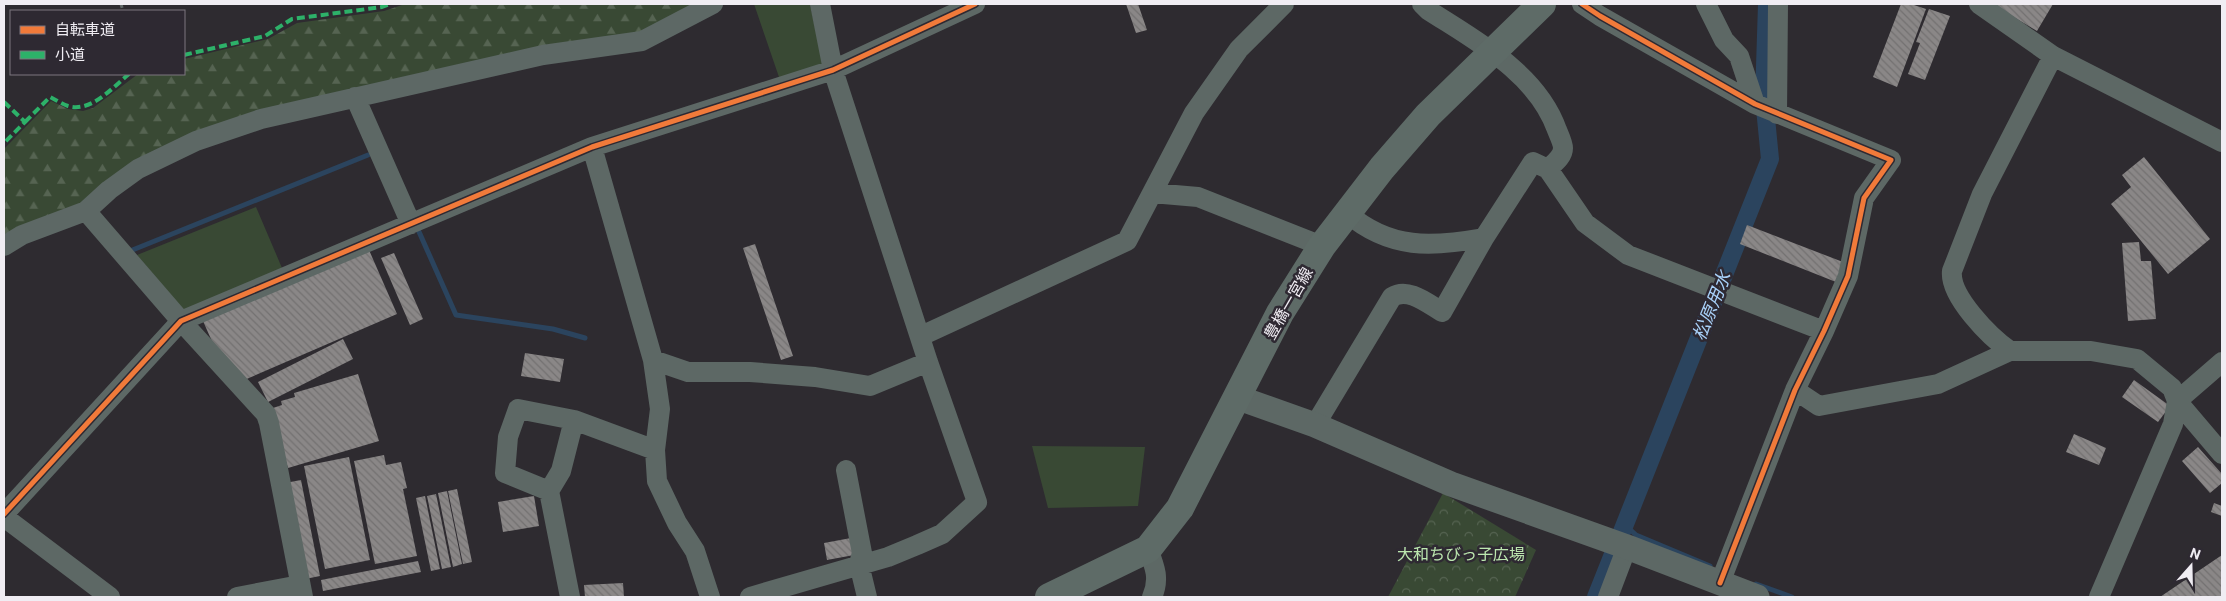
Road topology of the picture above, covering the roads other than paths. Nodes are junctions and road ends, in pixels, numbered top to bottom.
1 (713, 4) edge
2 (820, 4) edge
3 (975, 4) edge
4 (1284, 4) edge
5 (1422, 4) edge
6 (1582, 4) edge
7 (1706, 4) edge
8 (1778, 4) edge
9 (1979, 4) edge
10 (1534, 7) edge
11 (1493, 52) junction
12 (2053, 56) junction
13 (833, 70) junction
14 (355, 97) junction
15 (1756, 104) junction
16 (1776, 114) junction
17 (2222, 142) edge
18 (592, 147) junction
19 (1548, 169) junction
20 (1152, 193) junction
21 (86, 211) junction
22 (1347, 213) junction
23 (411, 224) junction
24 (1484, 238) junction
25 (4, 246) edge
26 (1322, 246) junction
27 (181, 321) junction
28 (1824, 330) junction
29 (921, 336) junction
30 (2010, 351) junction
31 (654, 360) junction
32 (928, 362) junction
33 (2222, 362) edge
34 (1795, 390) junction
35 (1236, 397) junction
36 (2177, 401) junction
37 (574, 420) junction
38 (1315, 425) junction
39 (655, 450) junction
40 (2222, 454) edge
41 (846, 470) dead end
42 (549, 491) junction
43 (4, 515) edge
44 (1628, 547) junction
45 (1148, 549) junction
46 (859, 564) junction
47 (1720, 583) junction
48 (302, 591) edge
49 (110, 597) edge
50 (237, 597) edge
51 (570, 597) edge
52 (710, 597) edge
53 (750, 597) edge
54 (867, 597) edge
55 (1049, 597) edge
56 (1152, 597) edge
57 (1608, 597) edge
58 (1757, 597) edge
59 (2099, 597) edge

1 - 14 street
2 - 13 street
3 - 13 street
4 - 20 street
5 - 11 street
6 - 15 street
7 - 15 street
8 - 16 street
9 - 12 street
10 - 11 main road, 豊橋一宮線
11 - 19 street
11 - 22 main road, 豊橋一宮線
12 - 17 street
12 - 30 street
13 - 18 street
13 - 29 street
14 - 21 street
14 - 23 street
15 - 16 street
16 - 28 street
18 - 23 street
18 - 31 street
19 - 24 street
19 - 28 street
20 - 26 street
20 - 29 street
21 - 25 street
21 - 27 street
22 - 24 street
22 - 26 main road, 豊橋一宮線
23 - 27 street
24 - 38 street
26 - 35 main road, 豊橋一宮線
27 - 43 street
27 - 48 street
28 - 34 street
29 - 32 street
30 - 34 street
30 - 36 street
31 - 32 street
31 - 39 street
32 - 46 street
33 - 36 street
34 - 47 street
35 - 38 street
35 - 45 main road, 豊橋一宮線
36 - 40 street
36 - 59 street
37 - 39 street
37 - 42 street
37 - 42 street
38 - 44 street
39 - 52 street
41 - 46 street
42 - 51 street
43 - 49 street
44 - 47 street
44 - 57 street
45 - 55 main road, 豊橋一宮線
45 - 56 street
46 - 53 street
46 - 54 street
47 - 58 street
48 - 50 street

